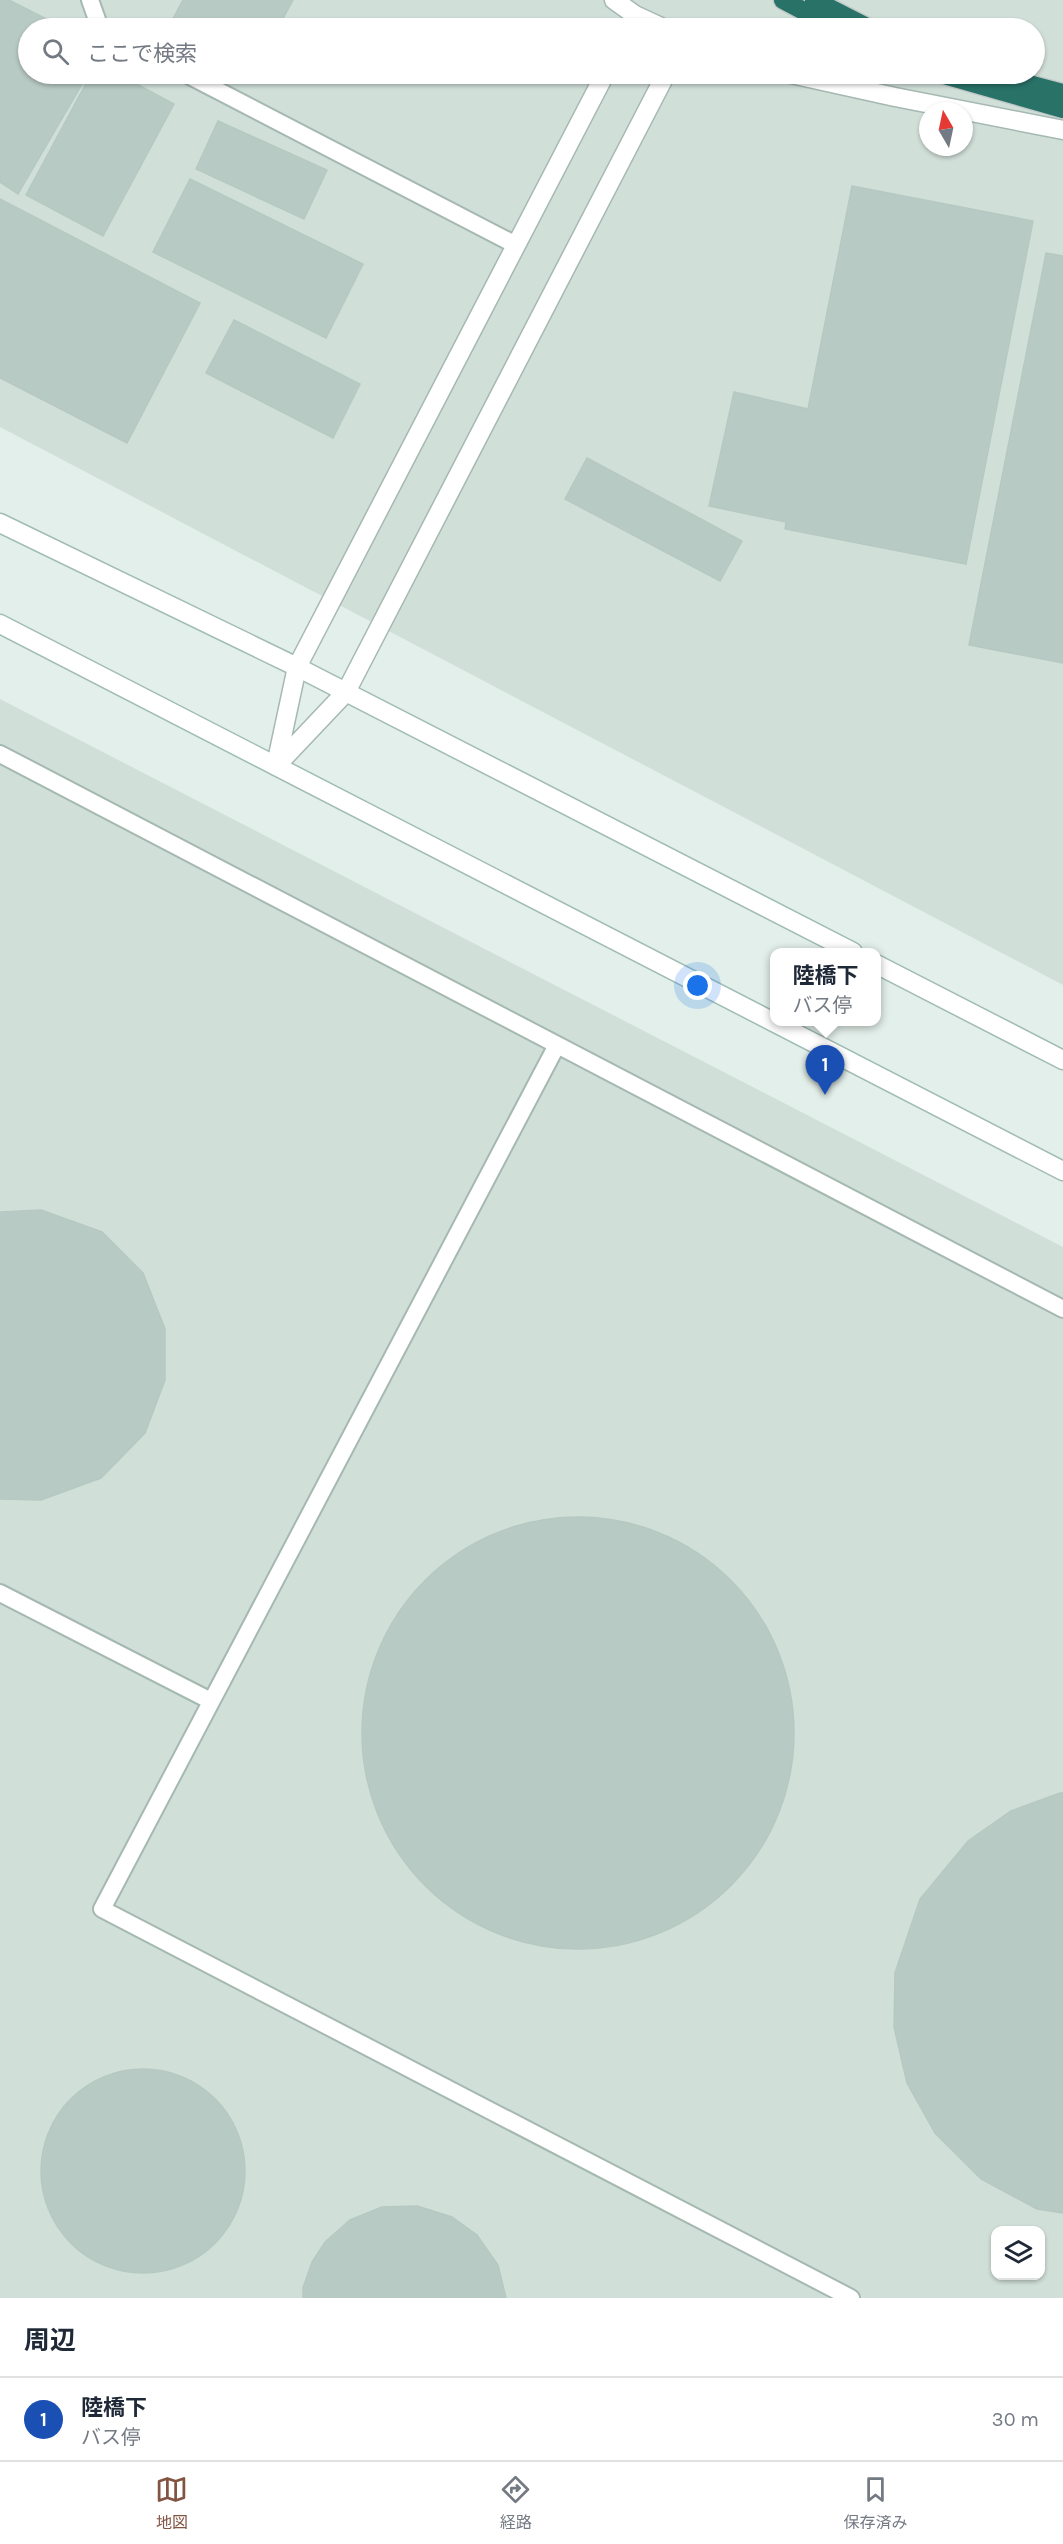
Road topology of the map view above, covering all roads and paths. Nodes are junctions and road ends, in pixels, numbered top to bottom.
1 (90, 0) edge
2 (614, 0) edge
3 (783, 0) edge
4 (814, 0) edge
5 (96, 18) edge
6 (628, 18) edge
7 (817, 18) edge
8 (849, 18) edge
9 (205, 84) edge
10 (599, 84) edge
11 (661, 84) edge
12 (834, 84) edge
13 (977, 84) edge
14 (1029, 84) edge
15 (1063, 93) edge
16 (1063, 108) edge
17 (1063, 130) edge
18 (516, 245) junction
19 (0, 523) edge
20 (0, 624) edge
21 (297, 667) junction
22 (346, 692) junction
23 (0, 754) edge
24 (276, 766) junction
25 (845, 948) edge
26 (881, 967) edge
27 (770, 1020) edge
28 (781, 1026) edge
29 (557, 1045) junction
30 (1063, 1060) edge
31 (1063, 1171) edge
32 (1063, 1309) edge
33 (0, 1593) edge
34 (211, 1701) junction
35 (843, 2296) edge

1 - 5 lane
2 - 6 street
3 - 7 highway
4 - 8 highway
9 - 18 lane
10 - 18 street
11 - 22 street
12 - 17 street
13 - 16 highway
14 - 15 highway
18 - 21 street
19 - 21 street
20 - 24 street
21 - 22 street
21 - 24 street
22 - 24 street
22 - 25 street
23 - 29 lane
24 - 27 street
26 - 30 street
28 - 31 street
29 - 32 lane
29 - 34 lane
33 - 34 lane
34 - 35 lane

